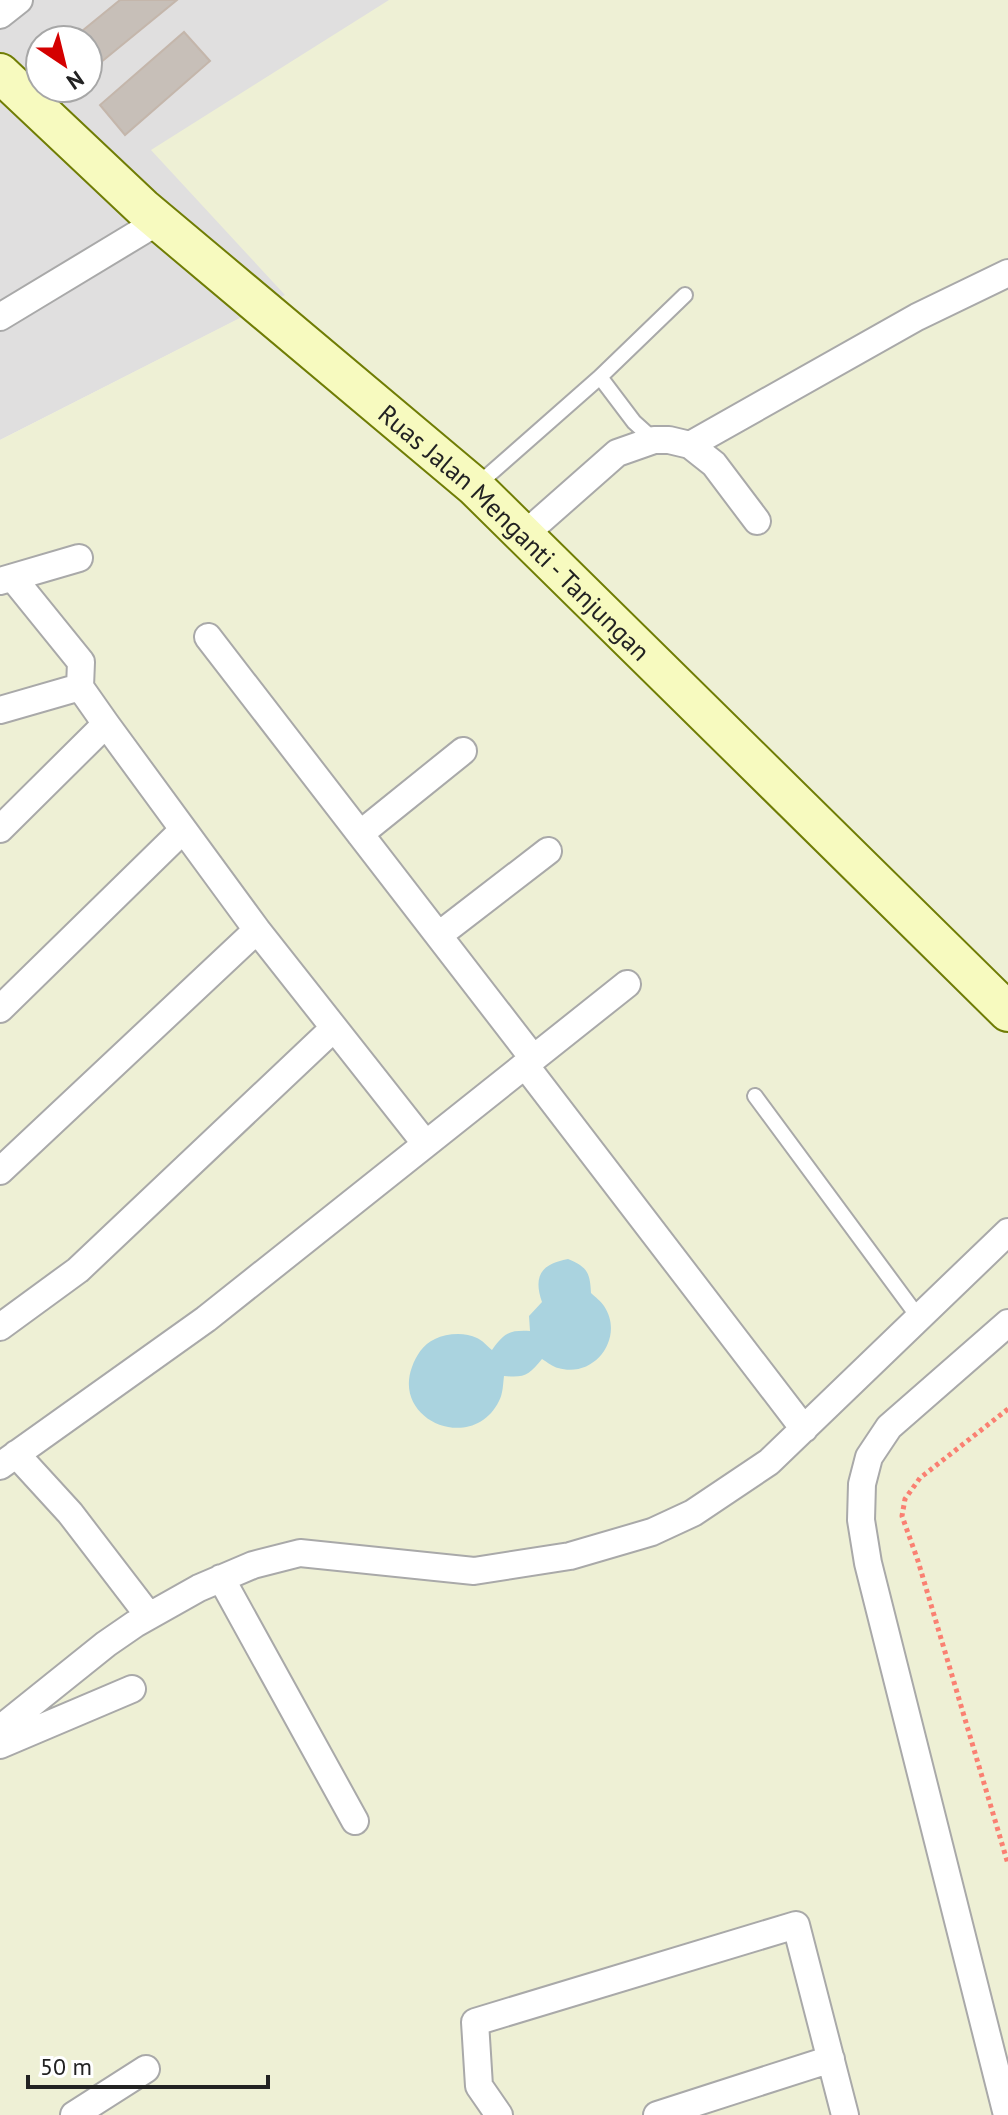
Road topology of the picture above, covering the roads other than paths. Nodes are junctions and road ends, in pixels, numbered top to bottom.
1 (19, 0) edge
2 (0, 15) edge
3 (0, 73) edge
4 (159, 221) junction
5 (1008, 273) edge
6 (685, 295) dead end
7 (0, 317) edge
8 (600, 377) junction
9 (654, 440) junction
10 (690, 445) junction
11 (475, 487) junction
12 (757, 521) dead end
13 (524, 535) junction
14 (79, 558) dead end
15 (6, 579) edge
16 (208, 637) dead end
17 (80, 687) junction
18 (0, 710) edge
19 (106, 724) junction
20 (463, 751) dead end
21 (0, 829) edge
22 (183, 830) junction
23 (360, 834) junction
24 (548, 851) dead end
25 (257, 930) junction
26 (439, 935) junction
27 (627, 984) dead end
28 (0, 1009) edge
29 (1008, 1012) edge
30 (334, 1028) junction
31 (529, 1061) junction
32 (755, 1096) dead end
33 (425, 1143) junction
34 (0, 1171) edge
35 (1008, 1232) edge
36 (919, 1318) junction
37 (1008, 1323) edge
38 (0, 1327) edge
39 (804, 1429) junction
40 (8, 1460) edge
41 (221, 1578) junction
42 (142, 1620) junction
43 (132, 1689) dead end
44 (0, 1729) edge
45 (0, 1745) edge
46 (355, 1821) dead end
47 (831, 2059) junction
48 (146, 2069) dead end
49 (74, 2115) edge
50 (499, 2115) edge
51 (657, 2115) edge
52 (845, 2115) edge
53 (1007, 2115) edge

1 - 2 street
3 - 4 main road, Ruas Jalan Menganti - Tanjungan
4 - 7 street
4 - 11 main road, Ruas Jalan Menganti - Tanjungan
5 - 10 street
6 - 8 lane
8 - 9 lane
8 - 11 lane
9 - 10 street
9 - 13 street
10 - 12 street
11 - 13 main road, Ruas Jalan Menganti - Tanjungan
13 - 29 main road, Ruas Jalan Menganti - Tanjungan
14 - 15 street
15 - 17 street
16 - 23 street
17 - 18 street
17 - 19 street
19 - 21 street
19 - 22 street
20 - 23 street
22 - 25 street
22 - 28 street
23 - 26 street
24 - 26 street
25 - 30 street
25 - 34 street
26 - 31 street
27 - 31 street
30 - 33 street
30 - 38 street
31 - 33 street
31 - 39 street
32 - 36 lane
33 - 40 street
35 - 36 street
36 - 39 street
37 - 53 street
39 - 41 street
40 - 42 street
41 - 42 street
41 - 46 street
42 - 44 street
43 - 45 street
47 - 50 street
47 - 51 street
47 - 52 street
48 - 49 street

